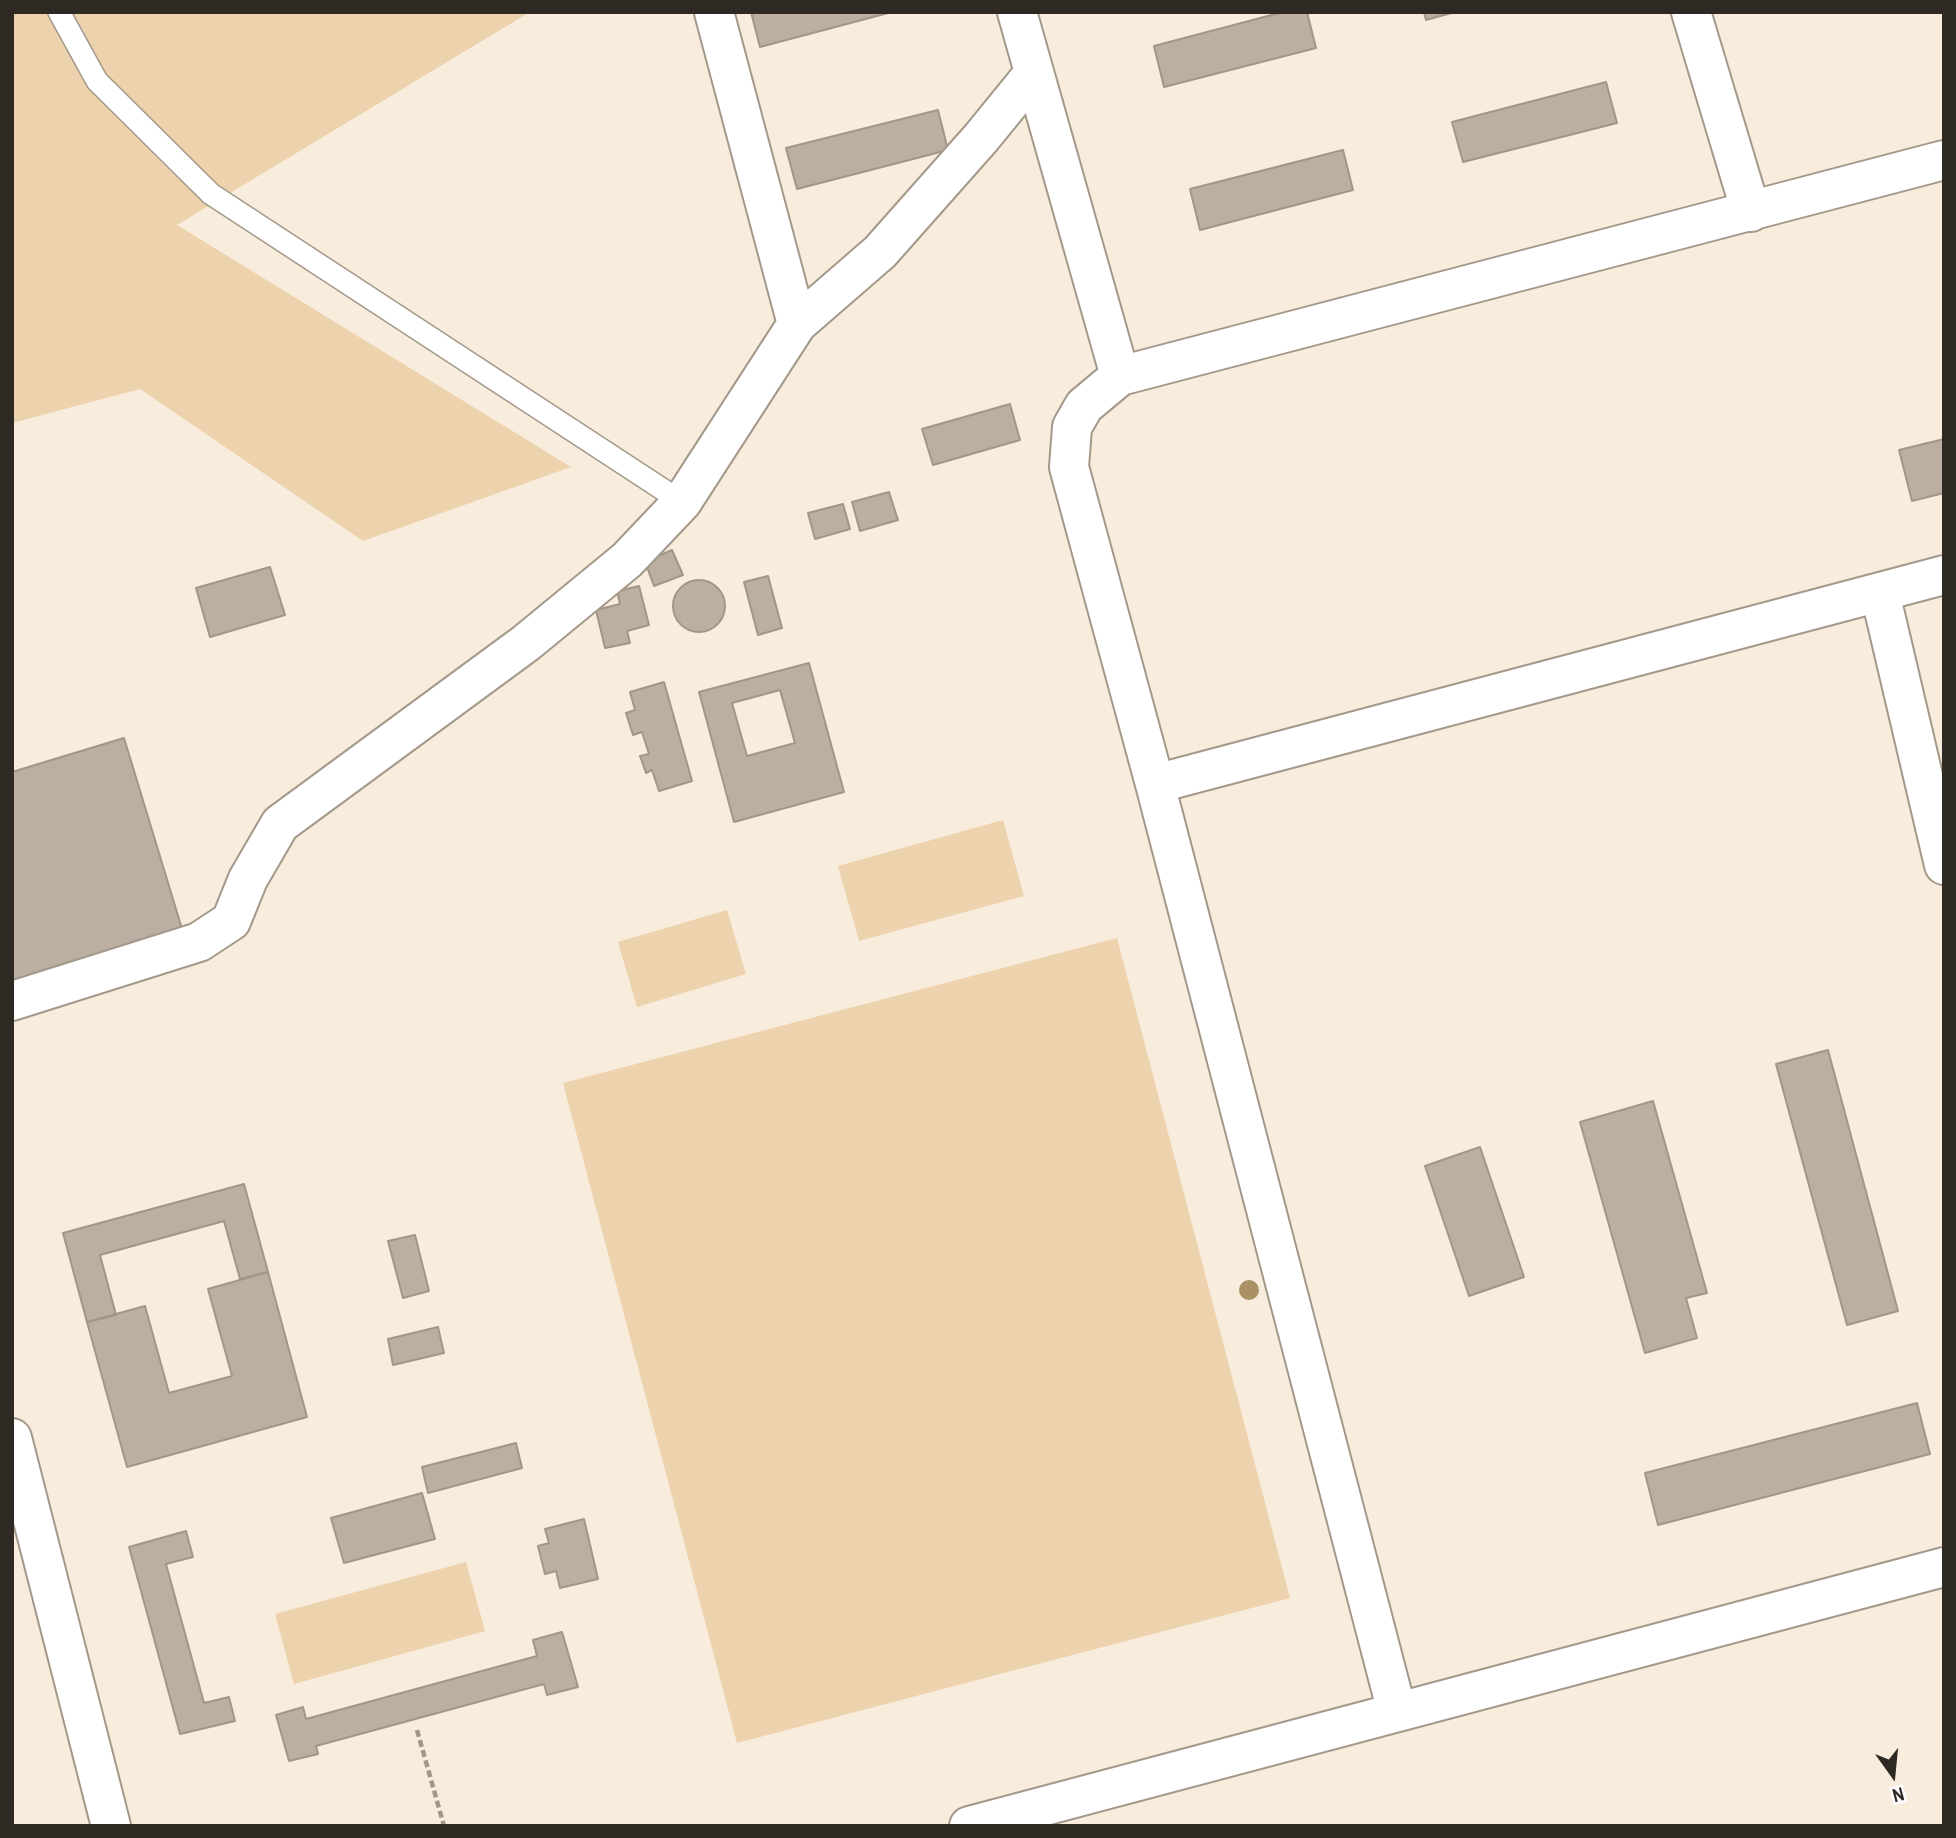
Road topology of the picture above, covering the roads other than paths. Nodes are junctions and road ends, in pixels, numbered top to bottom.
1 (59, 12) edge
2 (714, 12) edge
3 (1017, 12) edge
4 (1692, 12) edge
5 (1034, 73) junction
6 (1944, 160) edge
7 (1751, 212) junction
8 (797, 324) junction
9 (1120, 376) junction
10 (682, 502) junction
11 (1944, 575) edge
12 (1880, 593) junction
13 (1156, 784) junction
14 (1944, 865) edge
15 (12, 1002) edge
16 (12, 1438) edge
17 (1944, 1567) edge
18 (1397, 1712) junction
19 (111, 1826) edge
20 (968, 1826) edge

1 - 10 lane
2 - 8 street
3 - 5 street
4 - 7 street
5 - 8 street
5 - 9 street
6 - 7 street
7 - 9 street
8 - 10 street
9 - 13 street
10 - 15 street
11 - 12 street
12 - 13 street
12 - 14 street
13 - 18 street
16 - 19 street
17 - 18 street
18 - 20 street

